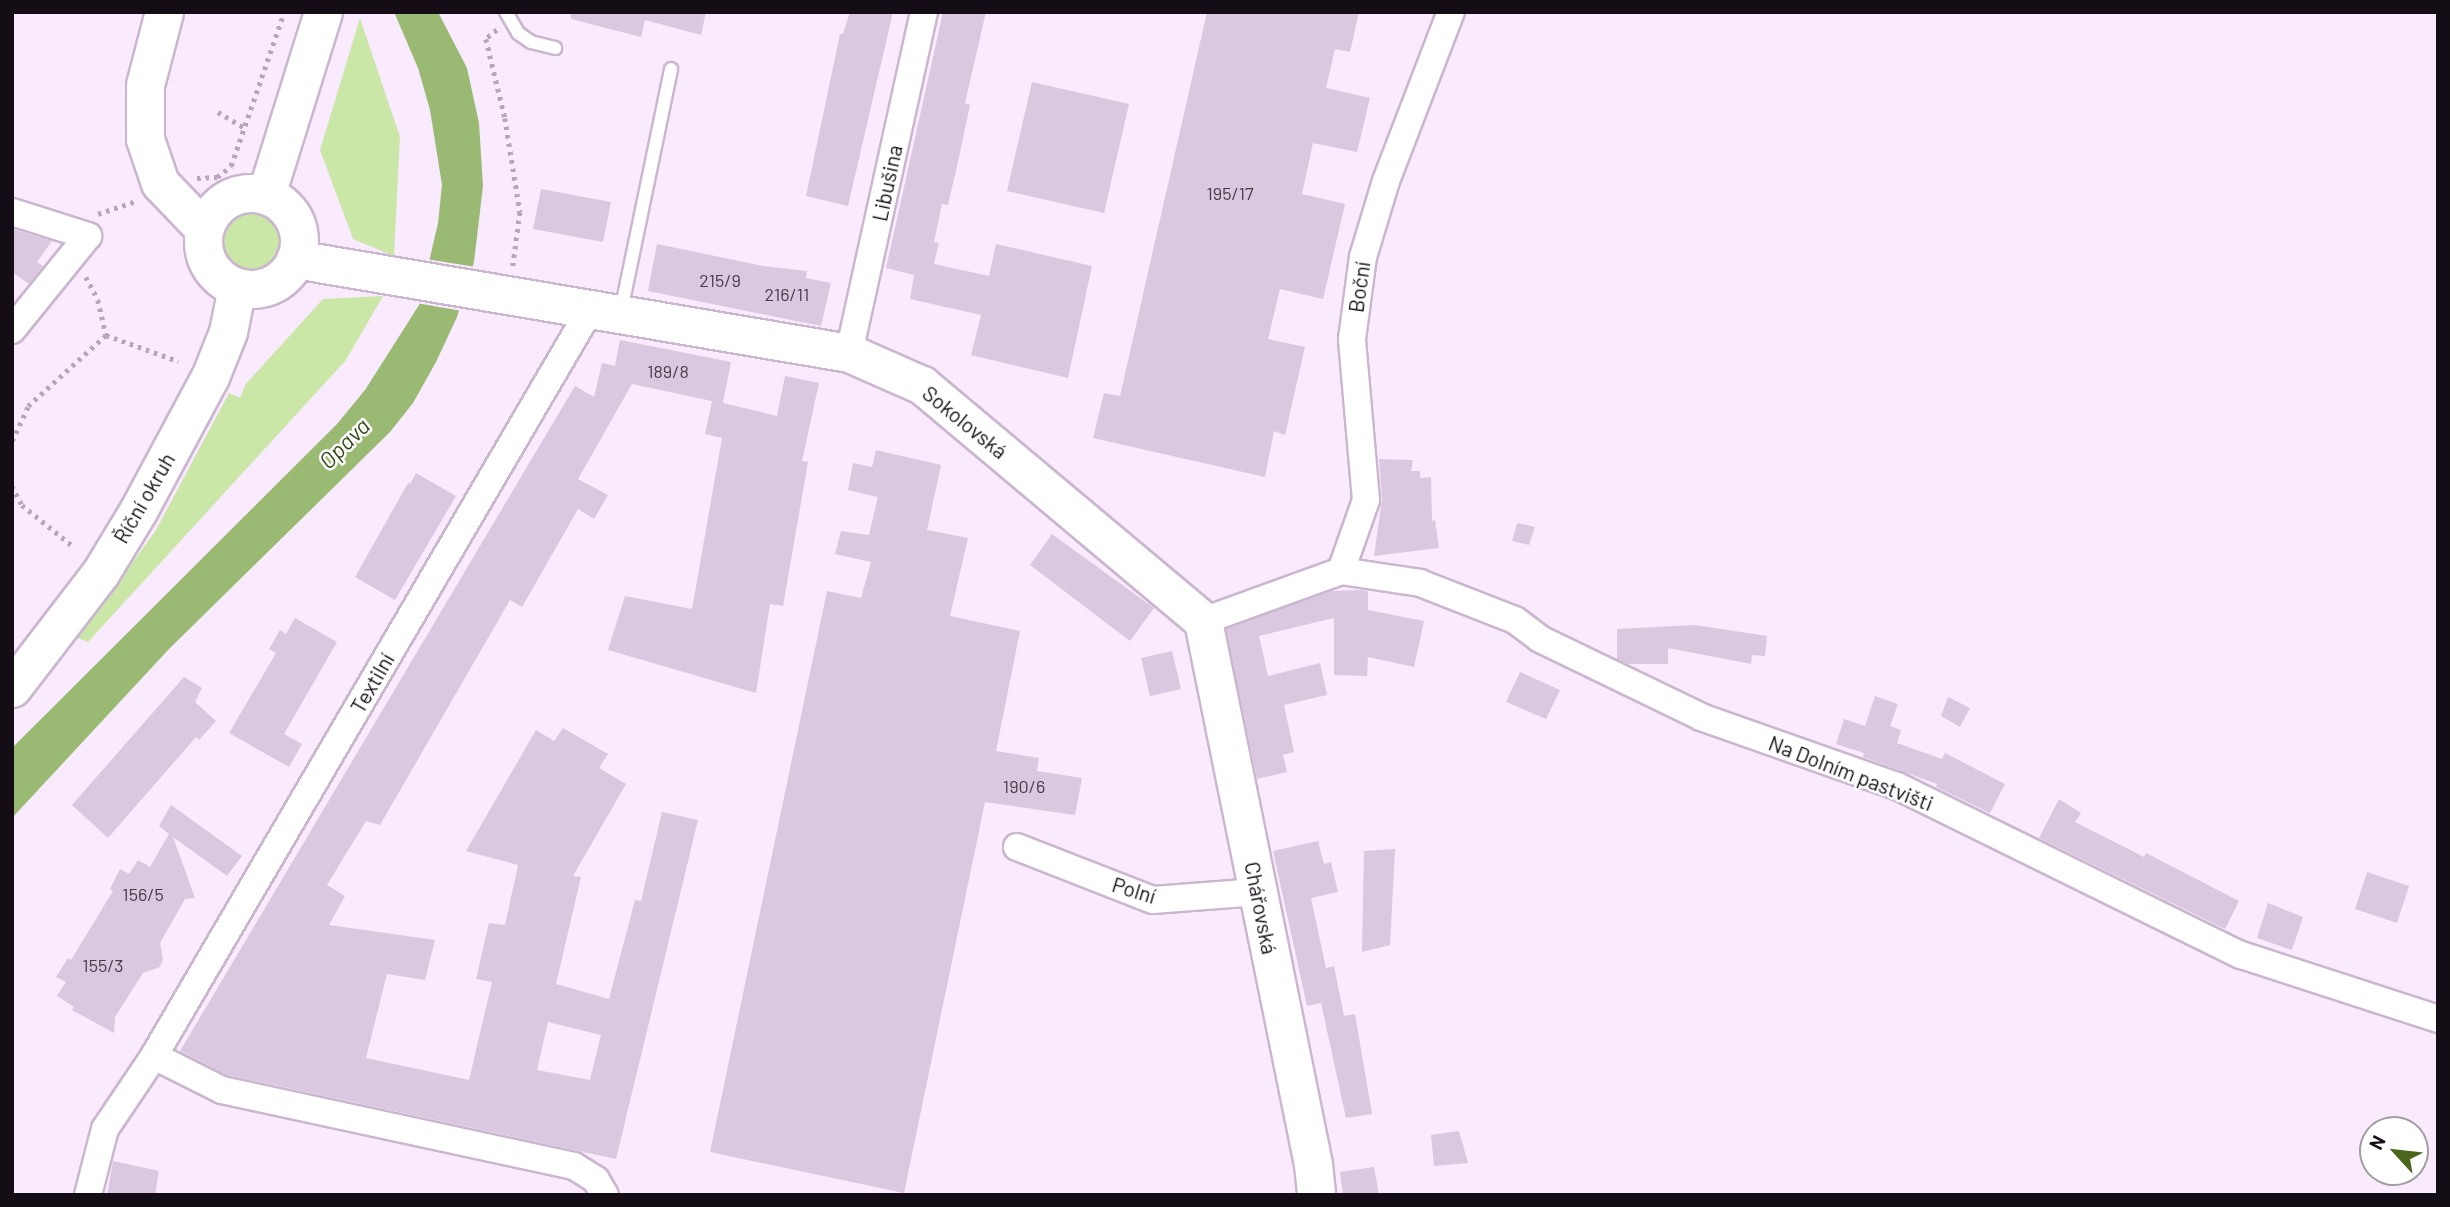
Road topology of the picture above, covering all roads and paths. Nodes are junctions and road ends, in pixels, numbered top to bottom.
1 (164, 12) edge
2 (284, 12) edge
3 (323, 12) edge
4 (924, 12) edge
5 (1451, 12) edge
6 (508, 16) edge
7 (555, 48) dead end
8 (671, 69) dead end
9 (218, 112) dead end
10 (246, 129) junction
11 (160, 183) junction
12 (266, 195) junction
13 (12, 212) edge
14 (60, 227) junction
15 (204, 229) junction
16 (81, 244) junction
17 (295, 259) junction
18 (237, 287) junction
19 (501, 294) junction
20 (605, 313) junction
21 (12, 330) edge
22 (106, 335) junction
23 (849, 353) junction
24 (178, 361) dead end
25 (12, 441) edge
26 (12, 486) edge
27 (74, 547) dead end
28 (1340, 571) junction
29 (1203, 621) junction
30 (12, 688) edge
31 (1017, 847) dead end
32 (1258, 892) junction
33 (2438, 1019) edge
34 (154, 1056) junction
35 (88, 1195) edge
36 (605, 1195) edge
37 (1316, 1195) edge

1 - 11 street
2 - 10 path
3 - 12 street
4 - 23 street, Libušina
5 - 28 street, Boční
6 - 7 lane
6 - 19 path
8 - 20 lane
9 - 10 path
10 - 11 path
11 - 14 path
11 - 15 street
12 - 15 street
12 - 17 street
13 - 14 street
14 - 16 street
15 - 18 street
16 - 21 street
16 - 22 path
17 - 18 street
17 - 19 street, Sokolovská
18 - 30 street, Říční okruh
19 - 20 street, Sokolovská
20 - 23 street, Sokolovská
20 - 34 street, Textilní
22 - 24 path
22 - 25 path
23 - 29 street, Sokolovská
26 - 27 path
28 - 29 street
28 - 33 street, Na Dolním pastvišti
29 - 32 street, Chářovská
31 - 32 street, Polní
32 - 37 street, Chářovská
34 - 35 street, Textilní
34 - 36 street

